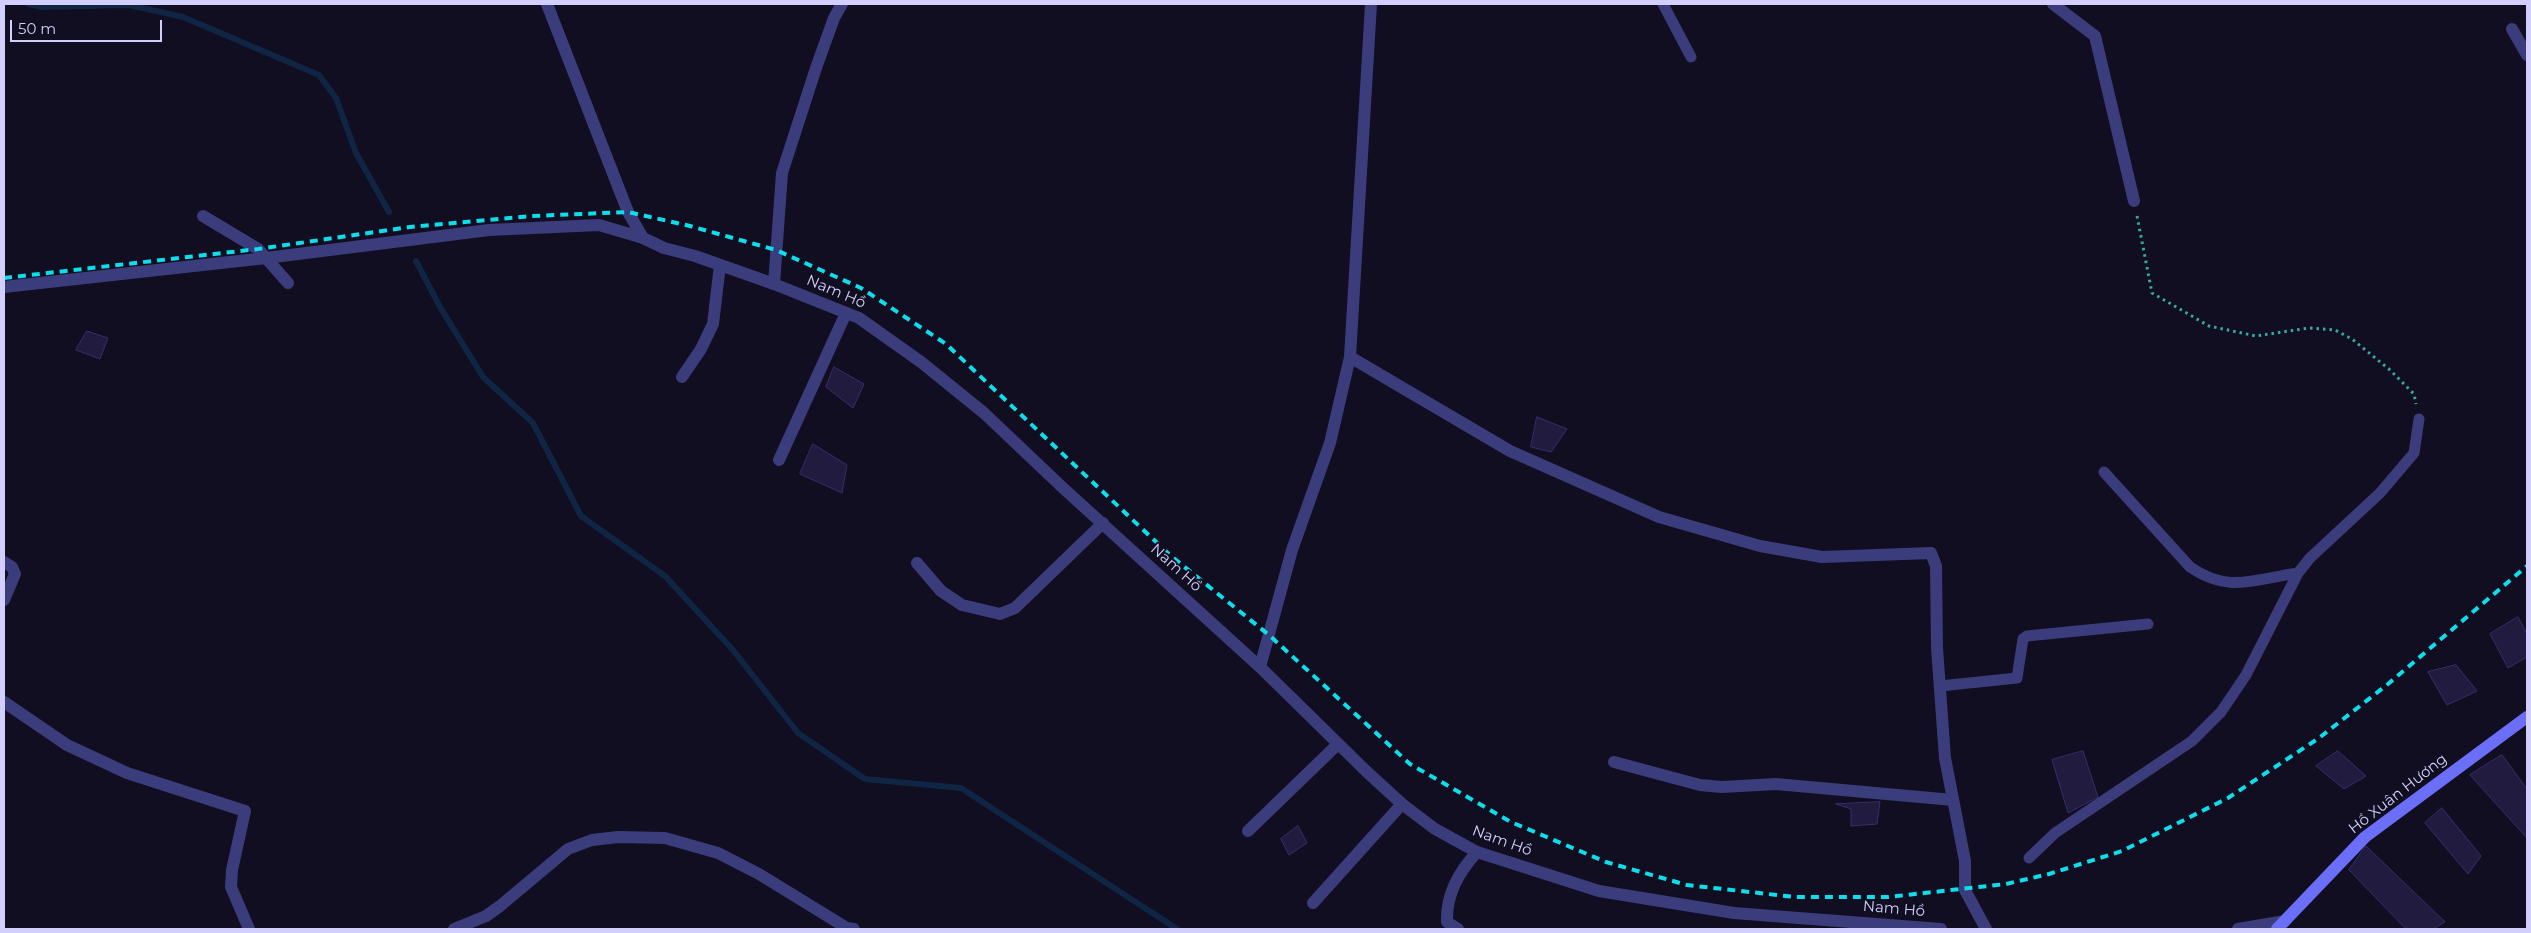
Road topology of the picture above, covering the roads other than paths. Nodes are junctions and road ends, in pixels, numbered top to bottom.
1 (546, 4) edge
2 (842, 4) edge
3 (1370, 4) edge
4 (1663, 4) edge
5 (2053, 4) edge
6 (2512, 29) dead end
7 (2527, 55) edge
8 (1691, 57) dead end
9 (2134, 201) road end
10 (202, 216) dead end
11 (643, 238) junction
12 (266, 258) junction
13 (720, 265) junction
14 (288, 283) dead end
15 (774, 284) junction
16 (4, 286) edge
17 (846, 313) junction
18 (1350, 357) junction
19 (682, 377) dead end
20 (2419, 419) road end
21 (779, 460) dead end
22 (2104, 472) dead end
23 (1103, 524) junction
24 (4, 562) edge
25 (917, 563) dead end
26 (2298, 573) junction
27 (4, 600) edge
28 (2148, 624) dead end
29 (1260, 667) junction
30 (1940, 686) junction
31 (4, 702) edge
32 (2527, 716) edge
33 (1338, 744) junction
34 (1614, 762) dead end
35 (1952, 800) junction
36 (1402, 804) junction
37 (1248, 831) dead end
38 (1476, 852) junction
39 (2029, 858) dead end
40 (1313, 903) dead end
41 (2281, 925) edge
42 (249, 929) edge
43 (454, 929) edge
44 (854, 929) edge
45 (1458, 929) edge
46 (1941, 929) edge
47 (1986, 929) edge
48 (2238, 929) edge

1 - 11 street
2 - 15 street
3 - 18 street
4 - 8 lane
5 - 9 street
6 - 7 street
10 - 12 street
11 - 12 street, Nam Hồ
11 - 13 street, Nam Hồ
12 - 14 street
12 - 16 street, Nam Hồ
13 - 15 street, Nam Hồ
13 - 19 street
15 - 17 street, Nam Hồ
17 - 21 street
17 - 23 street, Nam Hồ
18 - 29 street
18 - 30 street
20 - 26 lane
22 - 26 lane
23 - 25 street
23 - 29 street, Nam Hồ
24 - 27 street
26 - 39 lane
28 - 30 lane
29 - 33 street, Nam Hồ
30 - 35 street
31 - 42 street
32 - 41 main road, Hồ Xuân Hương
33 - 36 street, Nam Hồ
33 - 37 street
34 - 35 street
35 - 47 street
36 - 38 street, Nam Hồ
36 - 40 street
38 - 45 street
38 - 46 street, Nam Hồ
41 - 48 street
43 - 44 street

